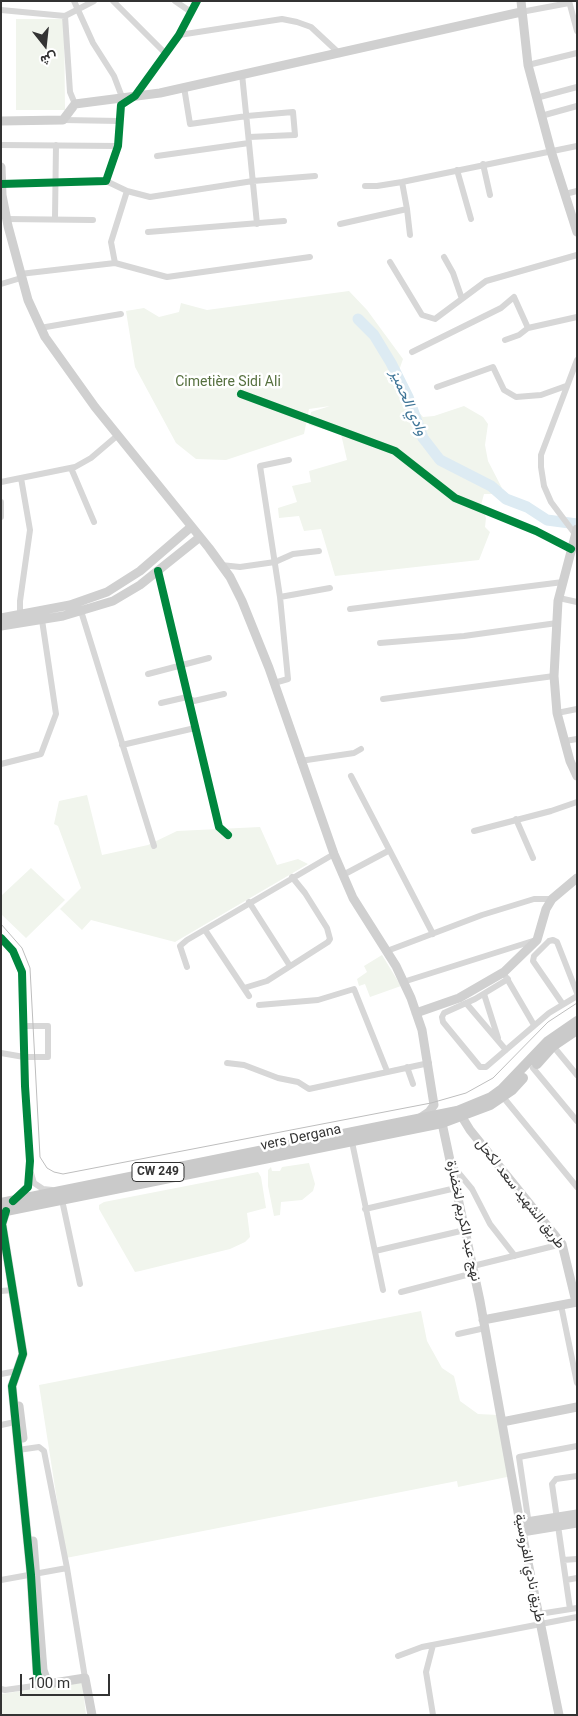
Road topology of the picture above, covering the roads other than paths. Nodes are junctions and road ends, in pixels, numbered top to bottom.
1 (74, 1) edge
2 (94, 1) edge
3 (113, 1) edge
4 (176, 1) edge
5 (197, 1) edge
6 (521, 1) edge
7 (569, 2) edge
8 (1, 10) edge
9 (76, 10) junction
10 (191, 12) junction
11 (521, 12) junction
12 (65, 16) junction
13 (577, 30) edge
14 (179, 35) junction
15 (165, 53) junction
16 (577, 53) edge
17 (340, 54) junction
18 (528, 65) junction
19 (242, 74) junction
20 (184, 87) junction
21 (577, 87) edge
22 (135, 96) junction
23 (122, 97) junction
24 (536, 98) junction
25 (75, 104) junction
26 (577, 106) edge
27 (246, 116) junction
28 (541, 116) junction
29 (63, 120) junction
30 (1, 121) edge
31 (120, 121) junction
32 (249, 140) junction
33 (1, 145) edge
34 (56, 145) junction
35 (118, 146) junction
36 (577, 146) edge
37 (551, 151) junction
38 (157, 156) dead end
39 (483, 164) junction
40 (1, 167) edge
41 (456, 170) junction
42 (315, 176) dead end
43 (55, 181) junction
44 (106, 181) junction
45 (253, 181) junction
46 (402, 182) junction
47 (2, 184) edge
48 (365, 186) dead end
49 (127, 191) junction
50 (577, 191) edge
51 (565, 194) junction
52 (490, 195) dead end
53 (407, 209) junction
54 (6, 218) junction
55 (55, 218) junction
56 (471, 219) dead end
57 (93, 220) dead end
58 (284, 221) dead end
59 (257, 224) junction
60 (340, 224) dead end
61 (148, 232) dead end
62 (577, 232) edge
63 (410, 235) dead end
64 (577, 255) edge
65 (310, 257) dead end
66 (444, 257) dead end
67 (390, 262) dead end
68 (115, 263) junction
69 (21, 276) junction
70 (1, 284) edge
71 (462, 299) junction
72 (121, 314) dead end
73 (577, 317) edge
74 (40, 328) junction
75 (528, 328) junction
76 (505, 340) dead end
77 (412, 352) dead end
78 (577, 360) edge
79 (566, 386) junction
80 (437, 387) dead end
81 (241, 394) dead end
82 (118, 435) junction
83 (289, 460) dead end
84 (71, 468) junction
85 (21, 478) junction
86 (1, 482) edge
87 (1, 502) edge
88 (1, 517) edge
89 (94, 522) dead end
90 (191, 527) junction
91 (576, 531) edge
92 (200, 537) junction
93 (571, 549) junction
94 (319, 551) dead end
95 (155, 559) junction
96 (275, 562) junction
97 (221, 565) junction
98 (160, 570) junction
99 (563, 582) junction
100 (330, 588) dead end
101 (280, 597) junction
102 (559, 598) junction
103 (577, 602) edge
104 (350, 609) dead end
105 (81, 611) junction
106 (26, 616) junction
107 (1, 618) edge
108 (42, 620) junction
109 (557, 623) junction
110 (1, 626) edge
111 (380, 643) dead end
112 (209, 658) dead end
113 (180, 665) junction
114 (148, 674) dead end
115 (554, 676) junction
116 (274, 683) junction
117 (224, 694) dead end
118 (187, 697) junction
119 (383, 699) dead end
120 (161, 703) dead end
121 (577, 709) edge
122 (557, 713) junction
123 (195, 728) junction
124 (577, 739) edge
125 (565, 741) junction
126 (122, 745) junction
127 (361, 748) dead end
128 (300, 761) junction
129 (1, 764) edge
130 (351, 776) dead end
131 (577, 776) edge
132 (577, 802) edge
133 (516, 819) junction
134 (474, 831) dead end
135 (228, 835) dead end
136 (154, 846) dead end
137 (388, 851) junction
138 (334, 854) junction
139 (533, 858) dead end
140 (343, 875) junction
141 (292, 877) junction
142 (577, 878) edge
143 (552, 898) junction
144 (249, 902) junction
145 (205, 930) junction
146 (433, 934) junction
147 (1, 938) edge
148 (537, 940) junction
149 (387, 951) junction
150 (290, 966) junction
151 (186, 967) dead end
152 (506, 976) junction
153 (404, 982) junction
154 (244, 988) junction
155 (484, 994) junction
156 (577, 995) edge
157 (249, 996) dead end
158 (466, 1003) junction
159 (562, 1003) junction
160 (259, 1005) dead end
161 (416, 1013) junction
162 (577, 1021) edge
163 (534, 1025) junction
164 (23, 1026) junction
165 (577, 1030) edge
166 (500, 1043) junction
167 (553, 1046) junction
168 (506, 1050) junction
169 (1, 1053) edge
170 (24, 1057) junction
171 (227, 1063) dead end
172 (429, 1063) junction
173 (407, 1067) junction
174 (533, 1068) junction
175 (387, 1071) junction
176 (577, 1075) edge
177 (413, 1084) dead end
178 (503, 1097) junction
179 (434, 1105) junction
180 (450, 1113) junction
181 (462, 1117) junction
182 (415, 1121) junction
183 (577, 1121) edge
184 (442, 1123) junction
185 (352, 1142) junction
186 (300, 1148) junction
187 (452, 1165) junction
188 (30, 1172) junction
189 (577, 1187) edge
190 (456, 1188) junction
191 (61, 1195) junction
192 (12, 1201) junction
193 (3, 1208) edge
194 (366, 1209) junction
195 (2, 1226) edge
196 (465, 1230) junction
197 (562, 1244) junction
198 (375, 1251) junction
199 (515, 1256) junction
200 (473, 1270) junction
201 (80, 1284) dead end
202 (13, 1290) junction
203 (383, 1290) dead end
204 (1, 1291) edge
205 (402, 1292) dead end
206 (576, 1302) edge
207 (561, 1306) junction
208 (484, 1324) junction
209 (458, 1334) dead end
210 (17, 1371) junction
211 (1, 1374) edge
212 (577, 1383) edge
213 (577, 1407) edge
214 (15, 1422) junction
215 (502, 1422) junction
216 (1, 1425) edge
217 (577, 1446) edge
218 (21, 1449) junction
219 (577, 1476) edge
220 (577, 1514) edge
221 (556, 1522) junction
222 (577, 1523) edge
223 (525, 1527) junction
224 (577, 1559) edge
225 (563, 1560) junction
226 (67, 1568) junction
227 (34, 1574) junction
228 (577, 1578) edge
229 (1, 1580) edge
230 (566, 1580) junction
231 (574, 1608) edge
232 (539, 1614) junction
233 (577, 1618) edge
234 (540, 1624) junction
235 (432, 1645) junction
236 (398, 1656) dead end
237 (86, 1678) junction
238 (45, 1685) junction
239 (1, 1689) edge
240 (92, 1715) edge
241 (432, 1715) edge
242 (559, 1715) edge

1 - 9 street
2 - 9 street
3 - 15 street
4 - 10 street
5 - 10 street
6 - 11 main road
7 - 11 street
7 - 13 street
8 - 12 street
9 - 12 street
9 - 23 street
10 - 14 street
11 - 17 main road
11 - 18 main road
12 - 25 street
14 - 15 street
14 - 17 street
15 - 22 street
16 - 18 street
17 - 19 main road
18 - 24 main road
19 - 20 main road
19 - 27 street
20 - 22 main road
20 - 27 street
21 - 24 street
22 - 23 main road
22 - 31 street
23 - 25 main road
24 - 28 main road
25 - 29 main road
26 - 28 street
27 - 32 street
27 - 32 street
28 - 37 main road
29 - 30 main road
29 - 31 street
31 - 35 street
32 - 38 street
32 - 45 street
33 - 34 street
34 - 35 street
34 - 43 street
35 - 44 street
36 - 37 street
37 - 39 street
37 - 51 main road
39 - 41 street
39 - 52 street
40 - 47 main road
41 - 46 street
41 - 56 street
42 - 45 street
43 - 44 street
43 - 47 street
43 - 55 street
44 - 49 street
45 - 49 street
45 - 59 street
46 - 48 street
46 - 53 street
47 - 54 main road
49 - 68 street
50 - 51 street
51 - 62 main road
53 - 60 street
53 - 63 street
54 - 55 street
54 - 69 main road
55 - 57 street
58 - 59 street
59 - 61 street
64 - 71 street
65 - 68 street
66 - 71 street
67 - 71 street
68 - 69 street
69 - 70 street
69 - 74 main road
72 - 74 street
73 - 75 street
74 - 82 main road
75 - 76 street
75 - 77 street
78 - 79 street
79 - 80 street
79 - 91 street
81 - 93 street
82 - 84 street
82 - 90 main road
83 - 96 street
84 - 85 street
84 - 89 street
85 - 86 street
85 - 106 street
87 - 88 street
90 - 92 main road
90 - 95 main road
91 - 93 main road
92 - 97 main road
92 - 98 main road
93 - 99 main road
94 - 96 street
95 - 98 main road
95 - 106 main road
96 - 97 street
96 - 101 street
97 - 116 main road
98 - 105 main road
98 - 113 street
99 - 102 main road
99 - 104 street
100 - 101 street
101 - 116 street
102 - 103 street
102 - 109 main road
105 - 108 main road
105 - 126 street
106 - 107 main road
106 - 108 main road
106 - 110 main road
108 - 129 street
109 - 111 street
109 - 115 main road
112 - 113 street
113 - 114 street
113 - 118 street
115 - 119 street
115 - 122 main road
116 - 128 main road
117 - 118 street
118 - 120 street
118 - 123 street
121 - 122 street
122 - 125 main road
123 - 126 street
123 - 135 street
124 - 125 street
125 - 131 main road
126 - 136 street
127 - 128 street
128 - 138 main road
130 - 137 street
132 - 133 street
133 - 134 street
133 - 139 street
137 - 140 street
137 - 146 street
138 - 140 main road
138 - 141 street
140 - 149 main road
141 - 144 street
141 - 150 street
142 - 143 main road
143 - 146 street
143 - 148 main road
144 - 145 street
144 - 150 street
145 - 151 street
145 - 154 street
146 - 149 street
147 - 164 street
148 - 152 main road
148 - 153 street
149 - 153 main road
150 - 154 street
152 - 155 street
152 - 161 main road
152 - 163 street
153 - 161 main road
154 - 157 street
155 - 158 street
155 - 166 street
156 - 159 street
156 - 159 street
158 - 166 street
158 - 168 street
159 - 163 street
160 - 175 street
161 - 172 main road
162 - 180 main road
163 - 168 street
164 - 170 street
164 - 170 street
165 - 167 main road, vers Dergana
166 - 168 street
167 - 174 main road, vers Dergana
167 - 176 street
169 - 170 street
170 - 188 street
171 - 175 street
172 - 173 street
172 - 179 main road
173 - 175 street
173 - 177 street
174 - 178 main road, vers Dergana
174 - 183 street
178 - 181 main road, vers Dergana
178 - 189 street
179 - 180 main road
179 - 182 main road
180 - 182 main road
181 - 184 main road, vers Dergana
181 - 197 main road, طريق الشهيد سعد لكحل
182 - 186 main road
184 - 185 main road, vers Dergana
184 - 187 main road, نهج عبد الكريم لخضارة
185 - 186 main road, vers Dergana
185 - 194 street
186 - 191 main road, vers Dergana
187 - 190 main road, نهج عبد الكريم لخضارة
187 - 199 street
188 - 191 street
188 - 192 street
190 - 194 street
190 - 196 main road, نهج عبد الكريم لخضارة
191 - 192 main road
191 - 193 main road, vers Dergana
191 - 201 street
192 - 193 main road
193 - 195 main road
194 - 198 street
195 - 202 main road
196 - 198 street
196 - 200 main road, نهج عبد الكريم لخضارة
197 - 199 street
197 - 206 main road, طريق الشهيد سعد لكحل
198 - 203 street
199 - 200 street
200 - 205 street
200 - 208 main road, نهج عبد الكريم لخضارة
202 - 204 street
202 - 210 main road
206 - 207 main road
207 - 208 main road
207 - 212 street
208 - 209 street
208 - 215 main road, نهج عبد الكريم لخضارة
210 - 211 street
210 - 214 main road
210 - 218 main road
213 - 215 main road
214 - 216 street
214 - 218 main road
215 - 223 main road, طريق نادي الفروسية
217 - 223 street
218 - 226 street
218 - 227 main road
219 - 221 street
220 - 221 main road
221 - 222 main road
221 - 223 main road
221 - 225 street
223 - 232 main road, طريق نادي الفروسية
224 - 225 street
225 - 230 street
226 - 227 street
226 - 237 street
227 - 229 street
227 - 238 main road
228 - 230 street
230 - 231 street
231 - 232 street
232 - 234 main road, طريق نادي الفروسية
233 - 234 street
234 - 235 street
234 - 242 main road, طريق نادي الفروسية
235 - 236 street
235 - 241 street
237 - 238 main road
237 - 240 main road
238 - 239 street

